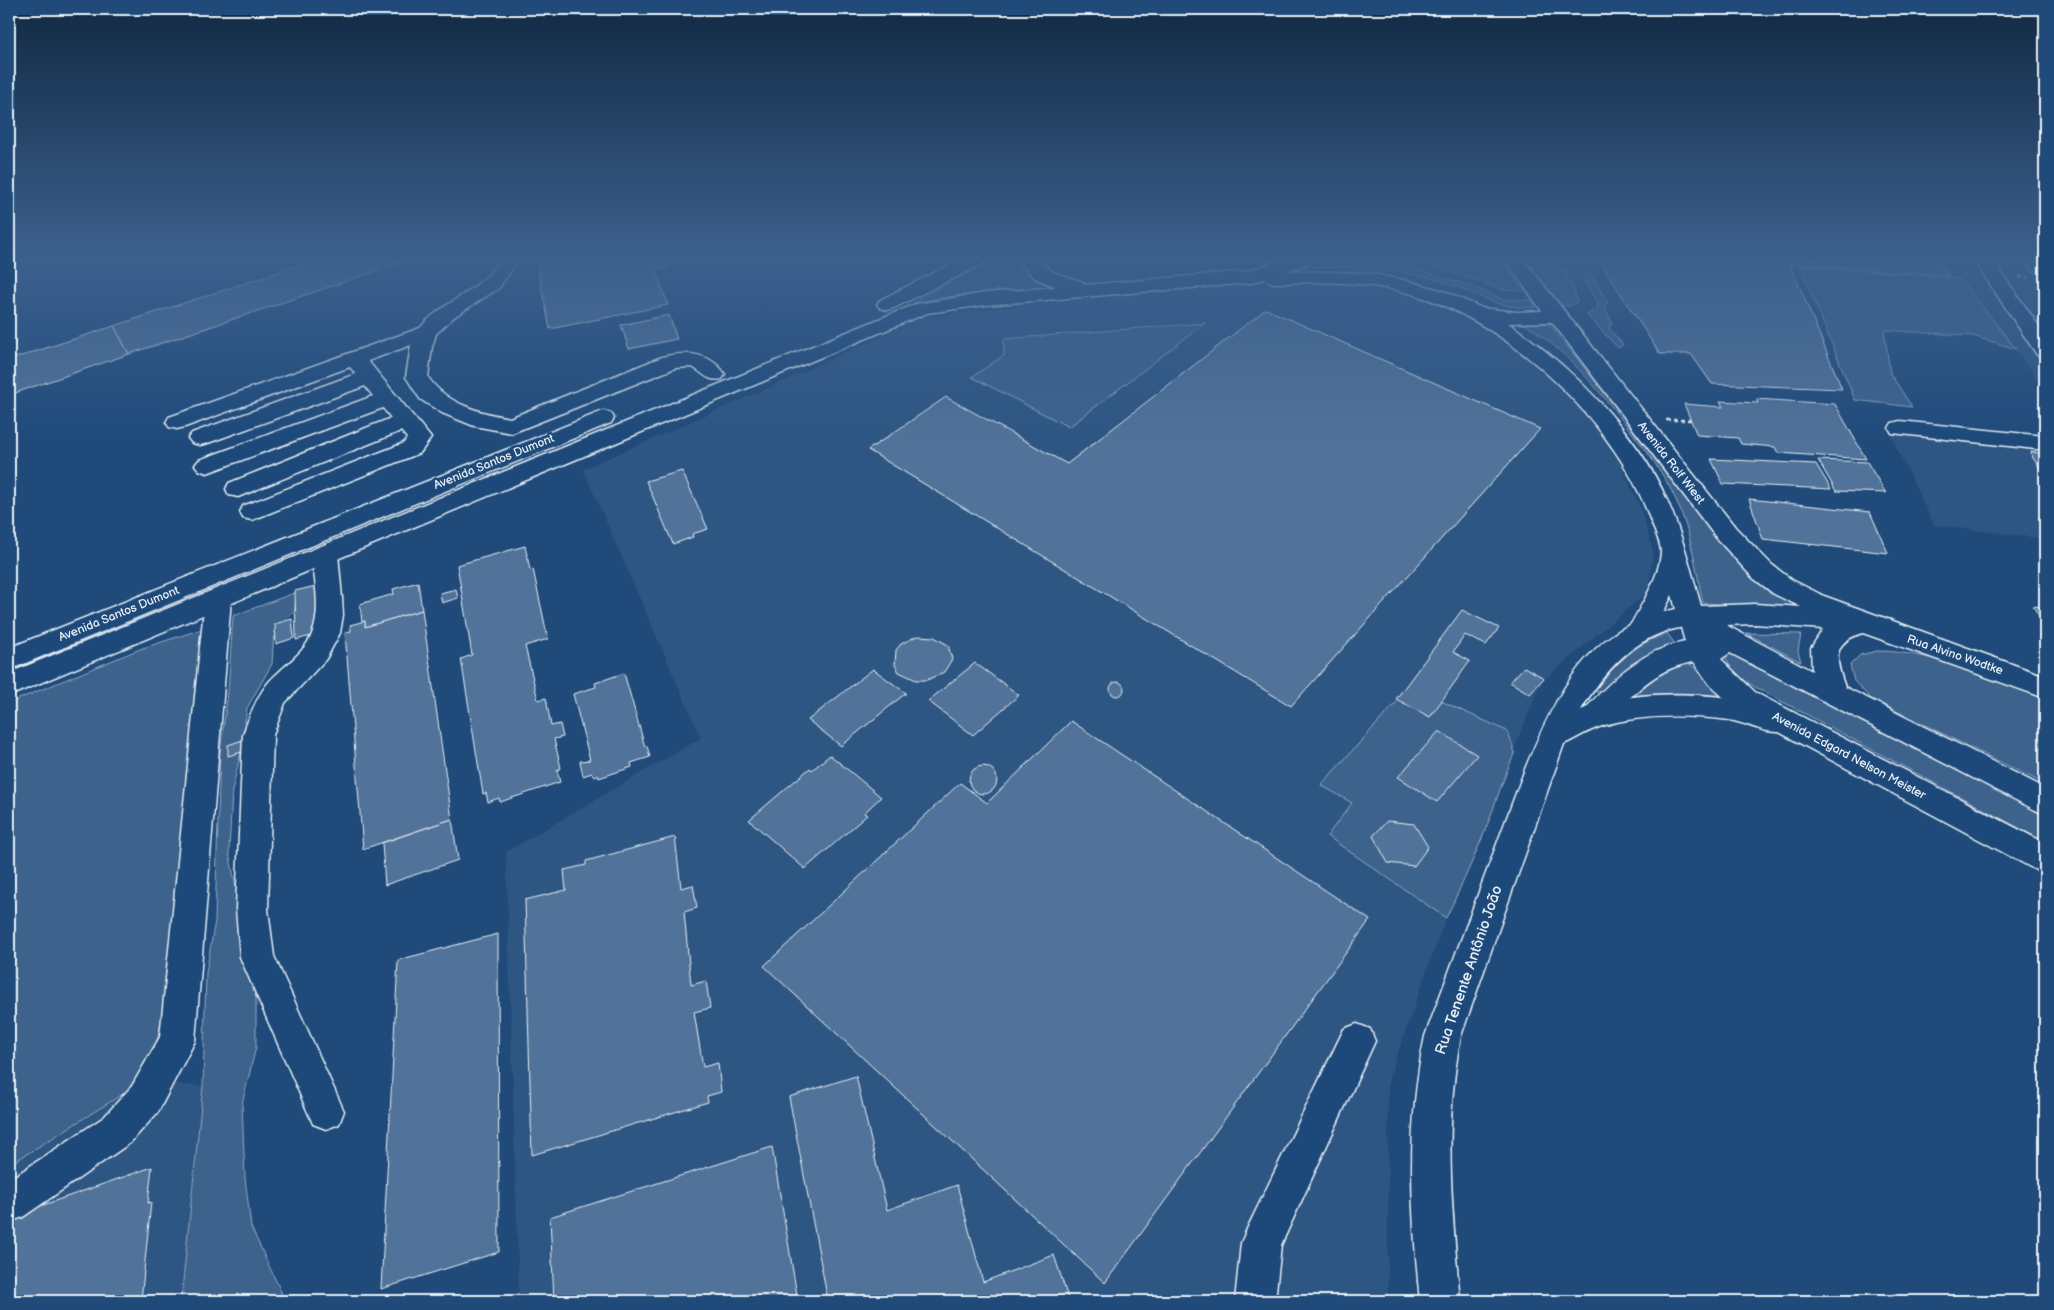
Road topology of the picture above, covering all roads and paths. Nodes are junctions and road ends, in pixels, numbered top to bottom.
1 (440, 320) edge
2 (846, 320) edge
3 (891, 320) edge
4 (1490, 320) edge
5 (1559, 320) edge
6 (2024, 320) edge
7 (426, 332) junction
8 (703, 344) dead end
9 (2045, 350) edge
10 (354, 358) junction
11 (718, 372) junction
12 (369, 377) junction
13 (387, 399) junction
14 (1664, 420) dead end
15 (1690, 420) dead end
16 (177, 422) dead end
17 (405, 422) junction
18 (1900, 428) dead end
19 (200, 438) dead end
20 (2045, 443) edge
21 (207, 465) dead end
22 (238, 489) dead end
23 (252, 512) dead end
24 (1672, 553) junction
25 (325, 554) junction
26 (218, 599) junction
27 (1690, 616) junction
28 (1865, 623) junction
29 (1642, 628) junction
30 (1702, 649) junction
31 (1748, 650) junction
32 (9, 659) edge
33 (9, 685) edge
34 (2045, 687) edge
35 (1833, 693) junction
36 (1596, 716) junction
37 (1788, 725) junction
38 (1552, 737) junction
39 (2045, 802) edge
40 (2045, 859) edge
41 (1357, 1042) dead end
42 (326, 1111) dead end
43 (9, 1204) edge
44 (1255, 1301) edge
45 (1440, 1301) edge

1 - 7 main road
2 - 11 main road, Avenida Santos Dumont
3 - 25 main road, Avenida Santos Dumont
4 - 24 main road
5 - 28 main road, Avenida Rolf Wiest
6 - 9 main road
7 - 10 main road
7 - 11 main road
8 - 11 main road
10 - 12 main road
10 - 16 main road
11 - 32 main road, Avenida Santos Dumont
12 - 13 main road
12 - 19 main road
13 - 17 main road
13 - 21 main road
14 - 15 path
17 - 22 main road
17 - 23 main road
18 - 20 main road
24 - 27 main road
24 - 29 main road
25 - 26 main road, Avenida Santos Dumont
25 - 42 main road
26 - 33 main road, Avenida Santos Dumont
26 - 43 main road
27 - 28 main road, Rua Tenente Antônio João
27 - 29 main road, Rua Tenente Antônio João
27 - 30 main road, Avenida Edgard Nelson Meister
27 - 31 main road
28 - 34 main road, Rua Alvino Wodtke
28 - 35 main road
29 - 38 main road, Rua Tenente Antônio João
30 - 31 main road
30 - 36 main road
30 - 37 main road, Avenida Edgard Nelson Meister
31 - 35 main road
35 - 39 main road
36 - 37 main road
36 - 38 main road
37 - 40 main road, Avenida Edgard Nelson Meister
38 - 45 main road, Rua Tenente Antônio João
41 - 44 main road

